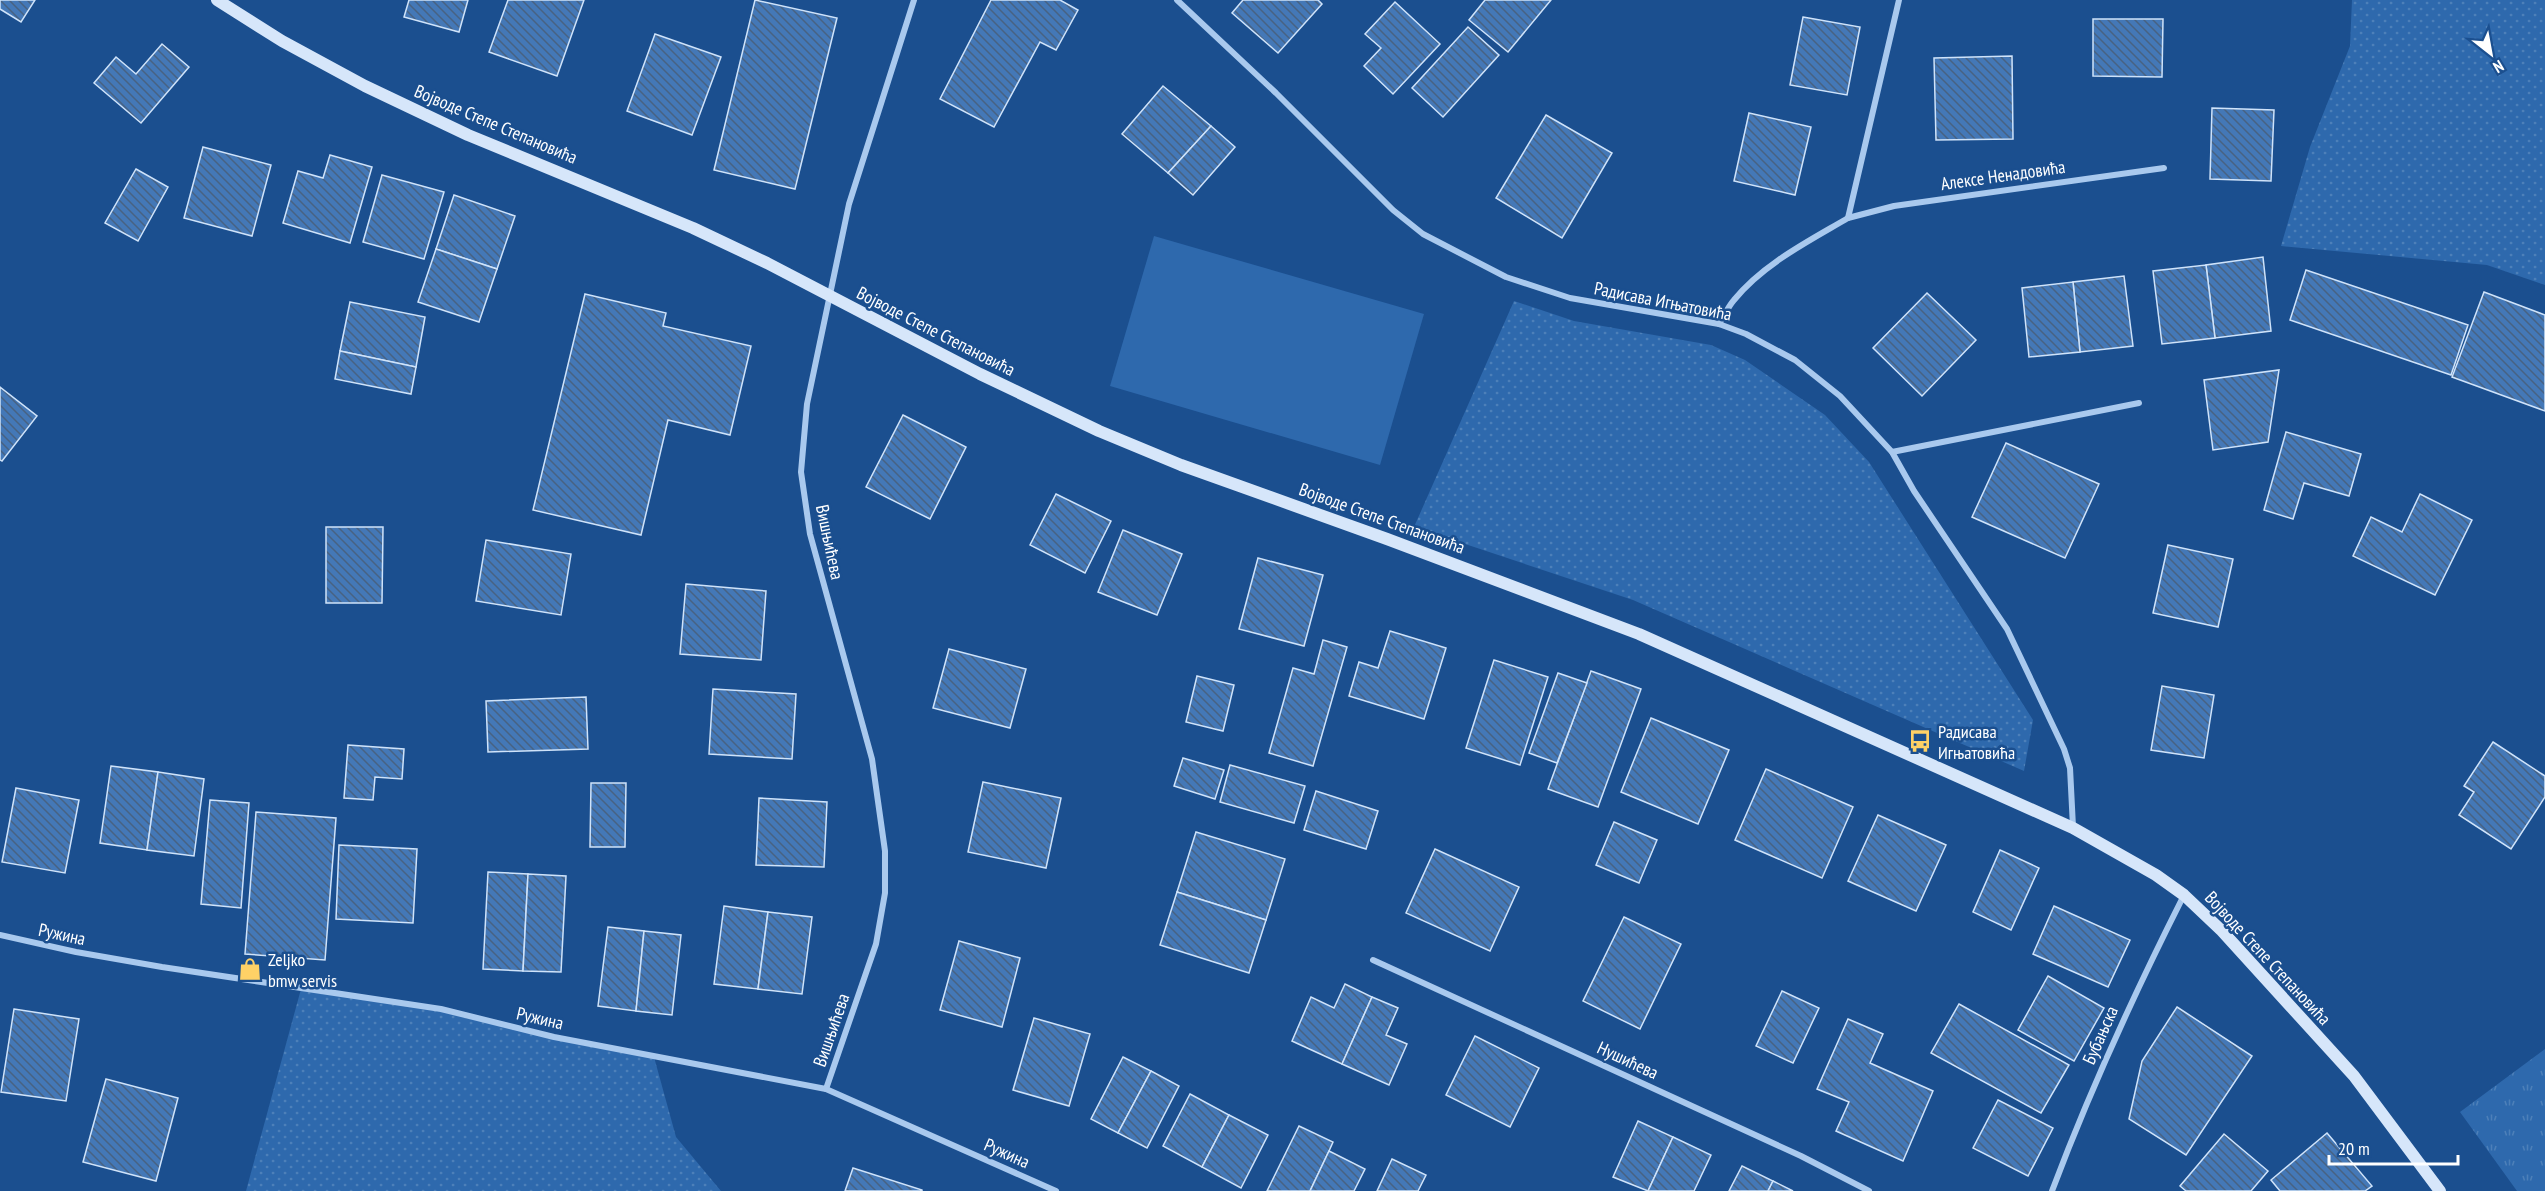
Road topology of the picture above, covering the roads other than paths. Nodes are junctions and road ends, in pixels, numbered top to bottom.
1 (217, 0) edge
2 (914, 0) edge
3 (1177, 0) edge
4 (1899, 0) edge
5 (2164, 168) dead end
6 (1848, 218) junction
7 (831, 298) junction
8 (1719, 324) junction
9 (2139, 403) dead end
10 (1892, 452) junction
11 (2073, 828) junction
12 (2184, 895) junction
13 (0, 935) edge
14 (1374, 960) dead end
15 (826, 1089) junction
16 (1056, 1191) edge
17 (1869, 1191) edge
18 (2052, 1191) edge
19 (2440, 1191) edge

1 - 7 street, Војводе Степе Степановића
2 - 7 street, Вишњићева
3 - 8 street, Радисава Игњатовића
4 - 6 street
5 - 6 street, Алексе Ненадовића
6 - 8 street, Алексе Ненадовића
7 - 11 street, Војводе Степе Степановића
7 - 15 street, Вишњићева
8 - 10 street, Радисава Игњатовића
9 - 10 street
10 - 11 street, Радисава Игњатовића
11 - 12 street, Војводе Степе Степановића
12 - 18 street, Бубањска
12 - 19 street, Војводе Степе Степановића
13 - 15 street, Ружина
14 - 17 street, Нушићева
15 - 16 street, Ружина

